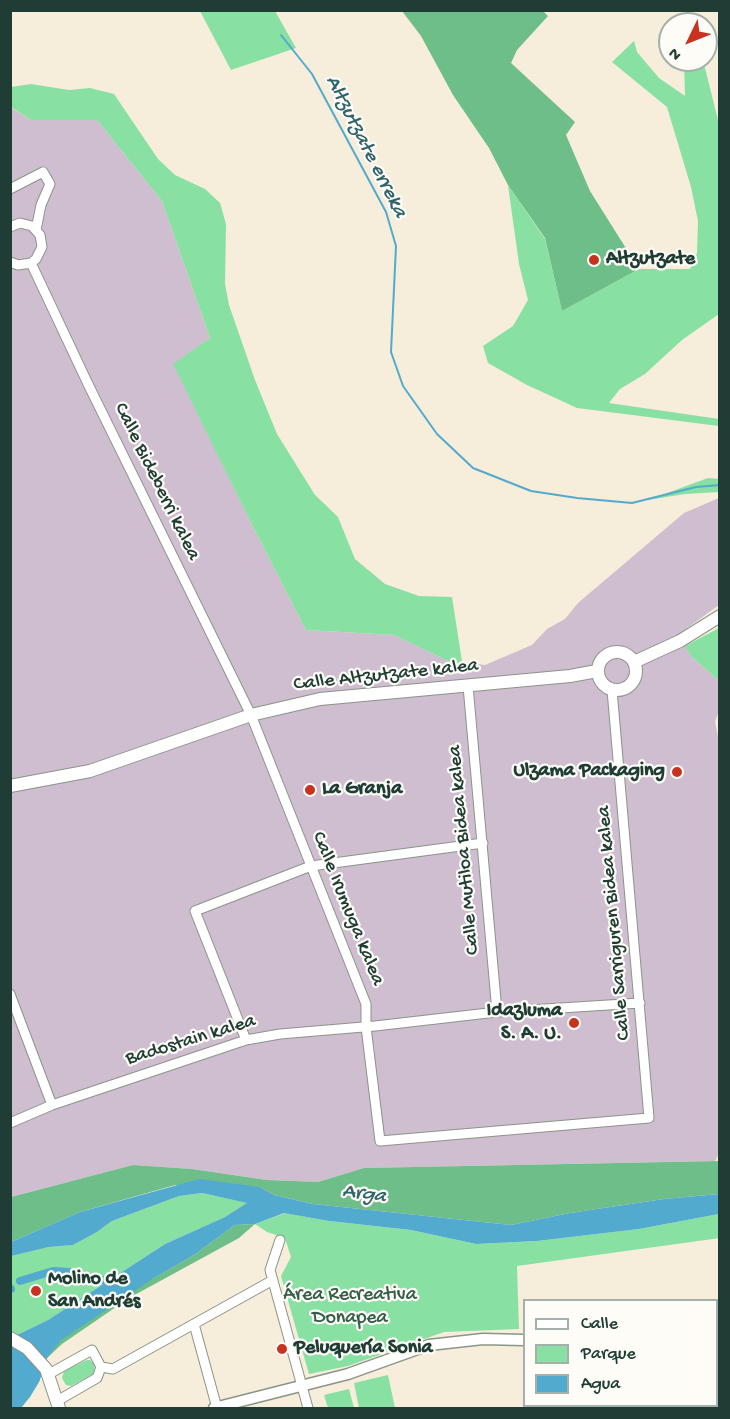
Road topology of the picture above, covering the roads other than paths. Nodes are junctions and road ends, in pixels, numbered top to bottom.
1 (10, 189) edge
2 (42, 205) junction
3 (27, 224) junction
4 (10, 227) edge
5 (36, 230) junction
6 (32, 262) junction
7 (14, 263) edge
8 (10, 272) edge
9 (720, 616) edge
10 (634, 662) junction
11 (597, 671) junction
12 (468, 686) junction
13 (612, 690) junction
14 (251, 715) junction
15 (10, 786) edge
16 (483, 843) junction
17 (311, 866) junction
18 (10, 994) edge
19 (640, 1003) junction
20 (497, 1012) junction
21 (15, 1020) edge
22 (366, 1027) junction
23 (246, 1041) junction
24 (52, 1105) junction
25 (649, 1118) joint
26 (10, 1123) edge
27 (280, 1240) dead end
28 (273, 1280) junction
29 (194, 1324) junction
30 (10, 1338) edge
31 (523, 1340) edge
32 (101, 1367) junction
33 (47, 1371) junction
34 (303, 1385) junction
35 (720, 1402) edge
36 (58, 1405) edge
37 (216, 1408) edge
38 (308, 1408) edge
39 (718, 1408) edge

1 - 2 street
2 - 3 street
2 - 5 street
3 - 4 street
3 - 5 street
5 - 6 street
6 - 7 street
6 - 14 street, Calle Bideberri kalea
7 - 8 street
9 - 10 main road
10 - 11 main road
10 - 13 main road
11 - 12 main road, Calle Altzutzate kalea
11 - 13 main road
12 - 14 main road, Calle Altzutzate kalea
12 - 16 street, Calle Mutiloa Bidea kalea
13 - 19 street, Calle Sarriguren Bidea kalea
14 - 15 main road, Calle Altzutzate kalea
14 - 17 street, Calle Irumuga kalea
16 - 17 street
16 - 20 street, Calle Mutiloa Bidea kalea
17 - 22 street, Calle Irumuga kalea
17 - 23 street
18 - 21 street
19 - 20 street, Badostain kalea
19 - 25 street, Calle Sarriguren Bidea kalea
20 - 22 street, Badostain kalea
21 - 24 street
22 - 23 street, Badostain kalea
22 - 25 street, Calle Irumuga kalea
23 - 24 street, Badostain kalea
24 - 26 street, Badostain kalea
27 - 28 street
28 - 29 street
28 - 34 street
29 - 32 street
29 - 37 street
30 - 33 main road
31 - 34 street
32 - 33 street
32 - 36 street
33 - 36 main road
34 - 37 street
34 - 38 street
35 - 39 main road

